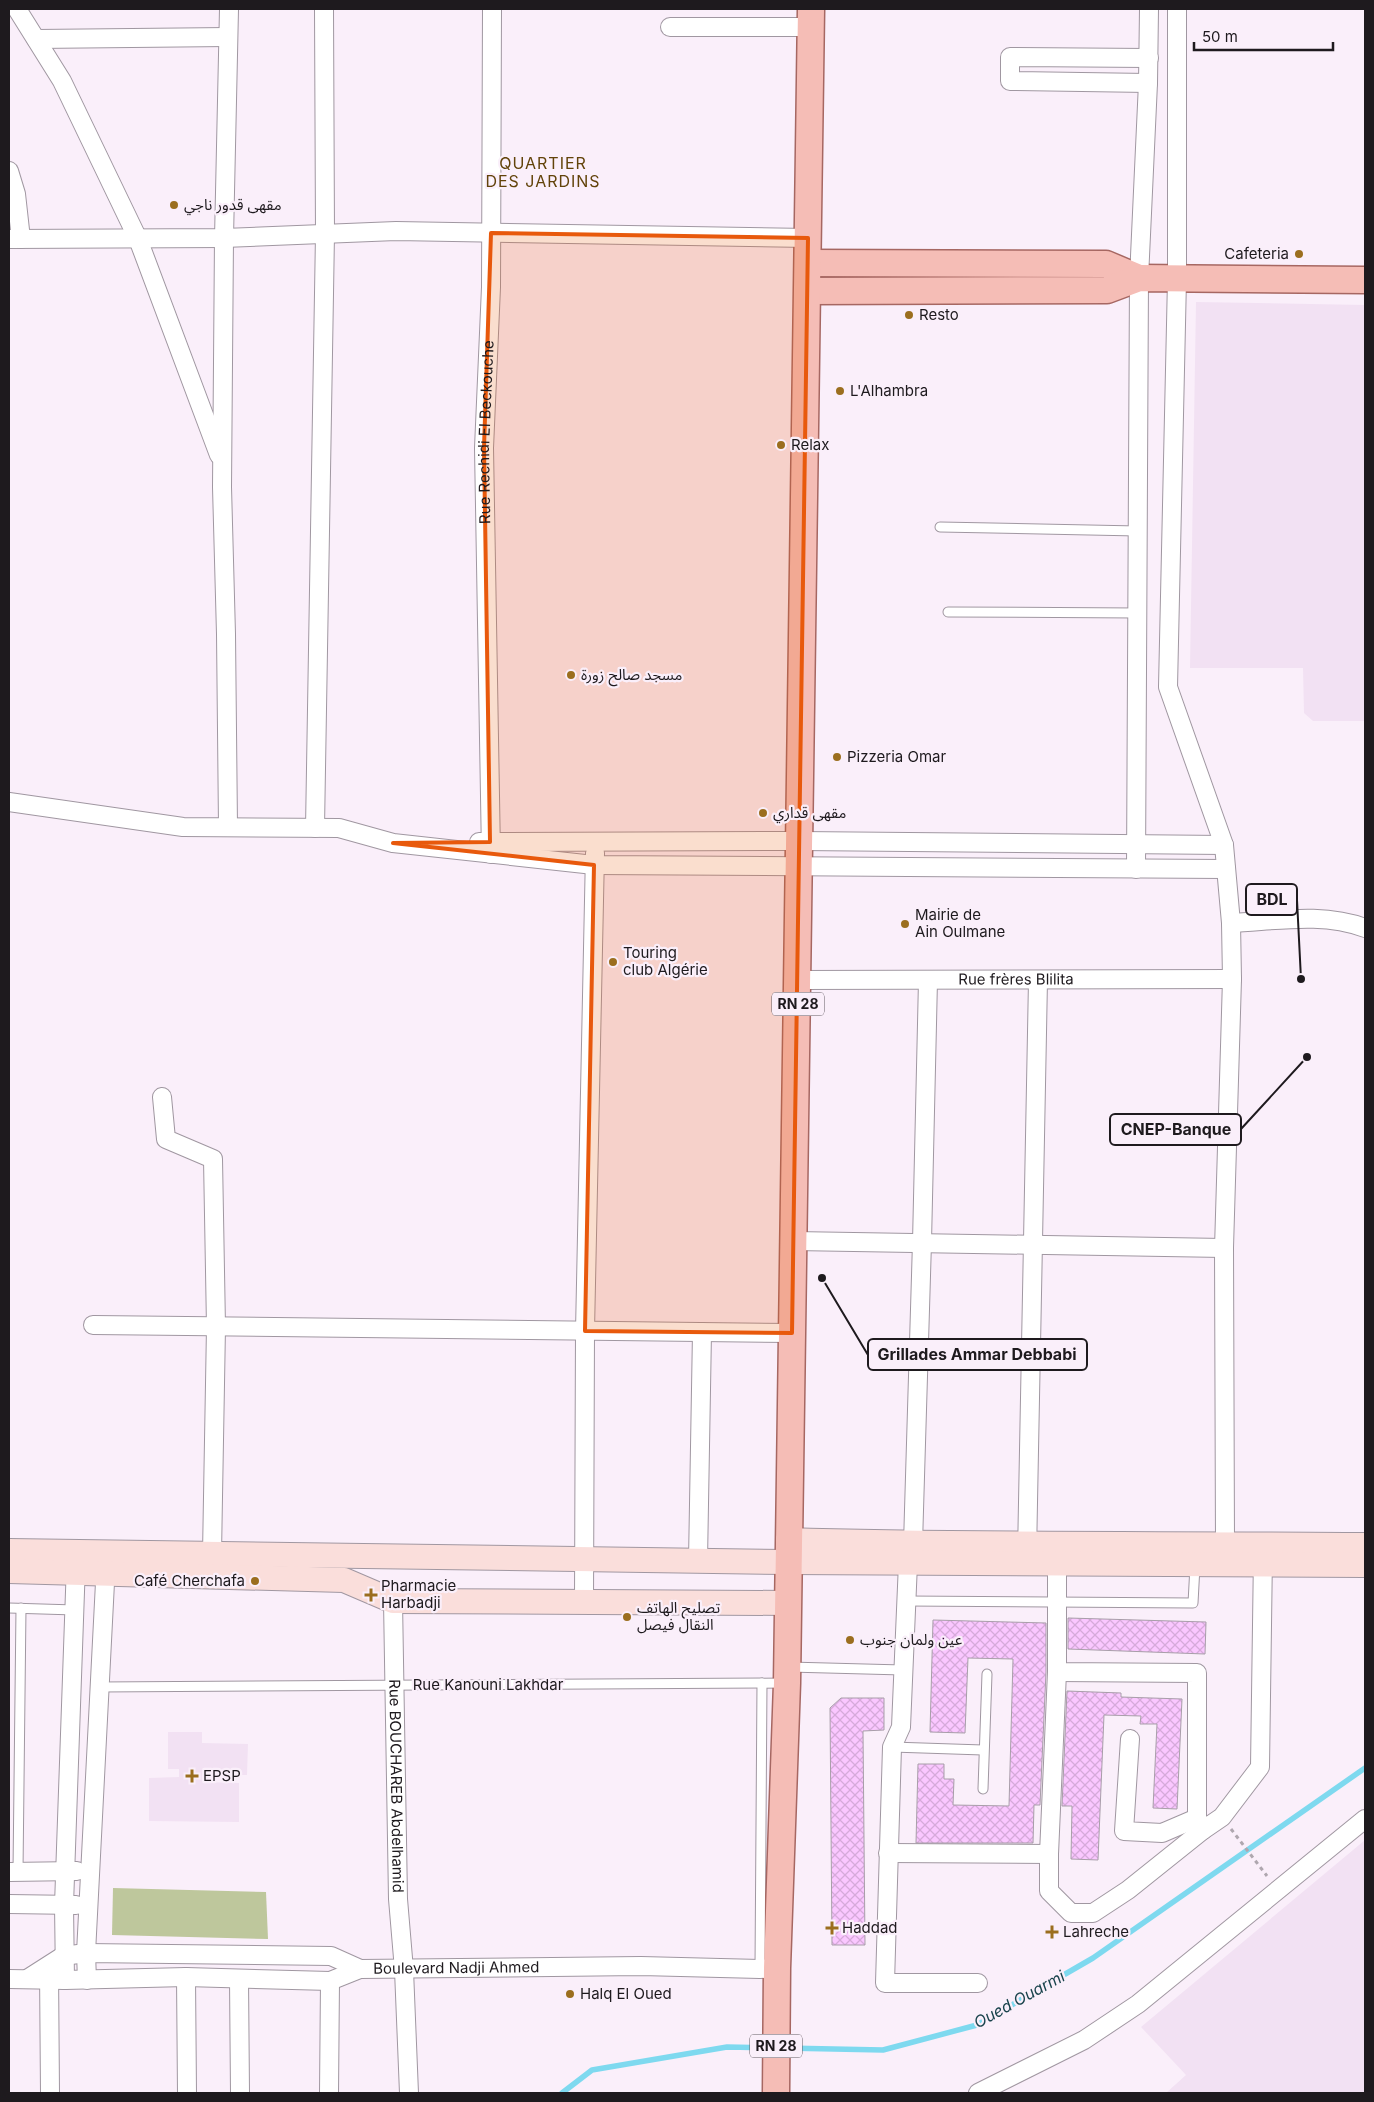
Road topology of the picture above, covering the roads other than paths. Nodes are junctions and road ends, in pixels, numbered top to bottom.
1 (17, 9) edge
2 (229, 9) edge
3 (324, 9) edge
4 (492, 9) edge
5 (1149, 9) edge
6 (1177, 9) edge
7 (811, 18) edge
8 (670, 27) dead end
9 (228, 37) junction
10 (36, 39) junction
11 (1149, 58) junction
12 (1148, 83) junction
13 (9, 171) edge
14 (491, 233) junction
15 (325, 234) junction
16 (224, 238) junction
17 (15, 239) edge
18 (138, 239) junction
19 (808, 250) junction
20 (1139, 278) junction
21 (1177, 278) junction
22 (1365, 280) edge
23 (808, 291) junction
24 (222, 464) junction
25 (940, 527) dead end
26 (1138, 531) junction
27 (948, 612) dead end
28 (1137, 614) junction
29 (9, 802) edge
30 (228, 827) junction
31 (315, 828) junction
32 (596, 841) junction
33 (1136, 844) junction
34 (1224, 845) junction
35 (490, 848) junction
36 (800, 853) junction
37 (594, 865) junction
38 (1136, 869) junction
39 (1226, 869) junction
40 (1232, 924) junction
41 (1365, 928) edge
42 (1232, 979) junction
43 (798, 980) junction
44 (928, 980) junction
45 (1038, 980) junction
46 (162, 1097) dead end
47 (794, 1241) junction
48 (922, 1242) junction
49 (1033, 1245) junction
50 (1224, 1248) junction
51 (93, 1325) dead end
52 (216, 1327) junction
53 (585, 1331) junction
54 (702, 1332) junction
55 (792, 1333) junction
56 (1225, 1543) junction
57 (1365, 1545) edge
58 (9, 1551) edge
59 (788, 1551) junction
60 (910, 1553) junction
61 (212, 1554) junction
62 (1027, 1554) junction
63 (1057, 1554) junction
64 (1263, 1554) junction
65 (584, 1559) junction
66 (698, 1561) junction
67 (76, 1563) junction
68 (106, 1563) junction
69 (1195, 1564) junction
70 (1365, 1565) edge
71 (9, 1571) edge
72 (906, 1600) junction
73 (393, 1601) junction
74 (584, 1602) junction
75 (1058, 1602) junction
76 (787, 1603) junction
77 (9, 1608) edge
78 (21, 1608) junction
79 (75, 1610) junction
80 (903, 1670) junction
81 (1057, 1672) junction
82 (987, 1674) dead end
83 (787, 1675) junction
84 (762, 1683) junction
85 (395, 1685) junction
86 (100, 1687) junction
87 (1130, 1739) dead end
88 (892, 1747) junction
89 (983, 1750) junction
90 (983, 1788) dead end
91 (1365, 1819) edge
92 (1200, 1824) junction
93 (888, 1853) junction
94 (1049, 1854) junction
95 (90, 1870) junction
96 (13, 1871) edge
97 (66, 1871) junction
98 (9, 1904) edge
99 (64, 1905) junction
100 (88, 1905) junction
101 (86, 1953) junction
102 (768, 1968) junction
103 (360, 1969) junction
104 (56, 1970) junction
105 (404, 1970) junction
106 (186, 1977) junction
107 (9, 1979) edge
108 (239, 1979) junction
109 (87, 1980) junction
110 (330, 1981) junction
111 (978, 1983) dead end
112 (50, 2093) edge
113 (187, 2093) edge
114 (240, 2093) edge
115 (329, 2093) edge
116 (410, 2093) edge
117 (776, 2093) edge
118 (978, 2093) edge

1 - 10 street
2 - 9 street
3 - 15 street
4 - 14 street, Rue Rechidi El Beckouche
5 - 11 street
6 - 21 street
7 - 8 street
7 - 19 main road, RN 28
9 - 10 street
9 - 16 street
10 - 18 street
11 - 12 street
11 - 12 street
12 - 20 street
13 - 17 street
14 - 15 street
14 - 19 street
14 - 35 street, Rue Rechidi El Beckouche
15 - 16 street
15 - 31 street
16 - 18 street
16 - 24 street
17 - 18 street
18 - 24 street
19 - 20 main road
19 - 23 main road, RN 28
20 - 21 main road
20 - 23 main road
20 - 26 street
21 - 22 main road
21 - 34 street
23 - 36 main road, RN 28
24 - 30 street
25 - 26 lane
26 - 28 street
27 - 28 lane
28 - 33 street
29 - 30 street
30 - 31 street
31 - 35 street
32 - 35 street
32 - 36 street
32 - 37 street
33 - 34 street
33 - 36 street
33 - 38 street
34 - 39 street
35 - 37 street
36 - 37 street
36 - 38 street
36 - 43 main road, RN 28
37 - 53 street
38 - 39 street
39 - 40 street
40 - 41 street
40 - 42 street
42 - 45 street, Rue frères Blilita
42 - 50 street
43 - 44 street, Rue frères Blilita
43 - 47 main road, RN 28
44 - 45 street, Rue frères Blilita
44 - 48 street
45 - 49 street
46 - 52 street
47 - 48 street
47 - 55 main road, RN 28
48 - 49 street
48 - 60 street
49 - 50 street
49 - 62 street
50 - 56 street
51 - 52 street
52 - 53 street
52 - 61 street
53 - 54 street
53 - 65 street
54 - 55 street
54 - 66 street
55 - 59 main road, RN 28
56 - 63 main road
56 - 64 main road
57 - 64 main road
58 - 67 main road
59 - 60 main road
59 - 66 main road
59 - 76 main road, RN 28
60 - 62 main road
60 - 72 street
61 - 65 main road
61 - 68 main road
62 - 63 main road
63 - 69 main road
63 - 75 street
64 - 69 main road
64 - 70 main road
64 - 92 street
65 - 66 main road
65 - 74 street
67 - 68 main road
67 - 71 main road
67 - 79 street
68 - 73 main road
68 - 86 street
69 - 75 lane
72 - 75 lane
72 - 80 street
73 - 74 main road
73 - 85 street, Rue BOUCHAREB Abdelhamid
74 - 76 main road
75 - 81 street
76 - 83 main road, RN 28
77 - 78 lane
78 - 79 lane
78 - 96 lane
79 - 97 street
80 - 83 lane, Rue Kanouni Lakhdar
80 - 88 street
81 - 92 street
81 - 94 street
82 - 89 lane
83 - 84 lane, Rue Kanouni Lakhdar
83 - 102 main road, RN 28
84 - 85 lane, Rue Kanouni Lakhdar
84 - 102 lane
85 - 86 lane, Rue Kanouni Lakhdar
85 - 105 street, Rue BOUCHAREB Abdelhamid
86 - 95 street
87 - 92 street
88 - 89 lane
88 - 93 street
89 - 90 lane
91 - 118 street
92 - 94 street
93 - 94 street
93 - 111 street
95 - 97 street
95 - 100 street
96 - 97 street
97 - 99 street
98 - 99 street
99 - 100 street
99 - 104 street
100 - 101 street
101 - 103 street, Boulevard Nadji Ahmed
101 - 104 street, Boulevard Nadji Ahmed
101 - 109 street
102 - 105 street, Boulevard Nadji Ahmed
102 - 117 main road, RN 28
103 - 105 street, Boulevard Nadji Ahmed
103 - 110 street
104 - 107 street, Boulevard Nadji Ahmed
104 - 109 street
104 - 112 street
105 - 116 street, Rue BOUCHAREB Abdelhamid
106 - 108 street
106 - 109 street
106 - 113 street
108 - 110 street
108 - 114 street
110 - 115 street

